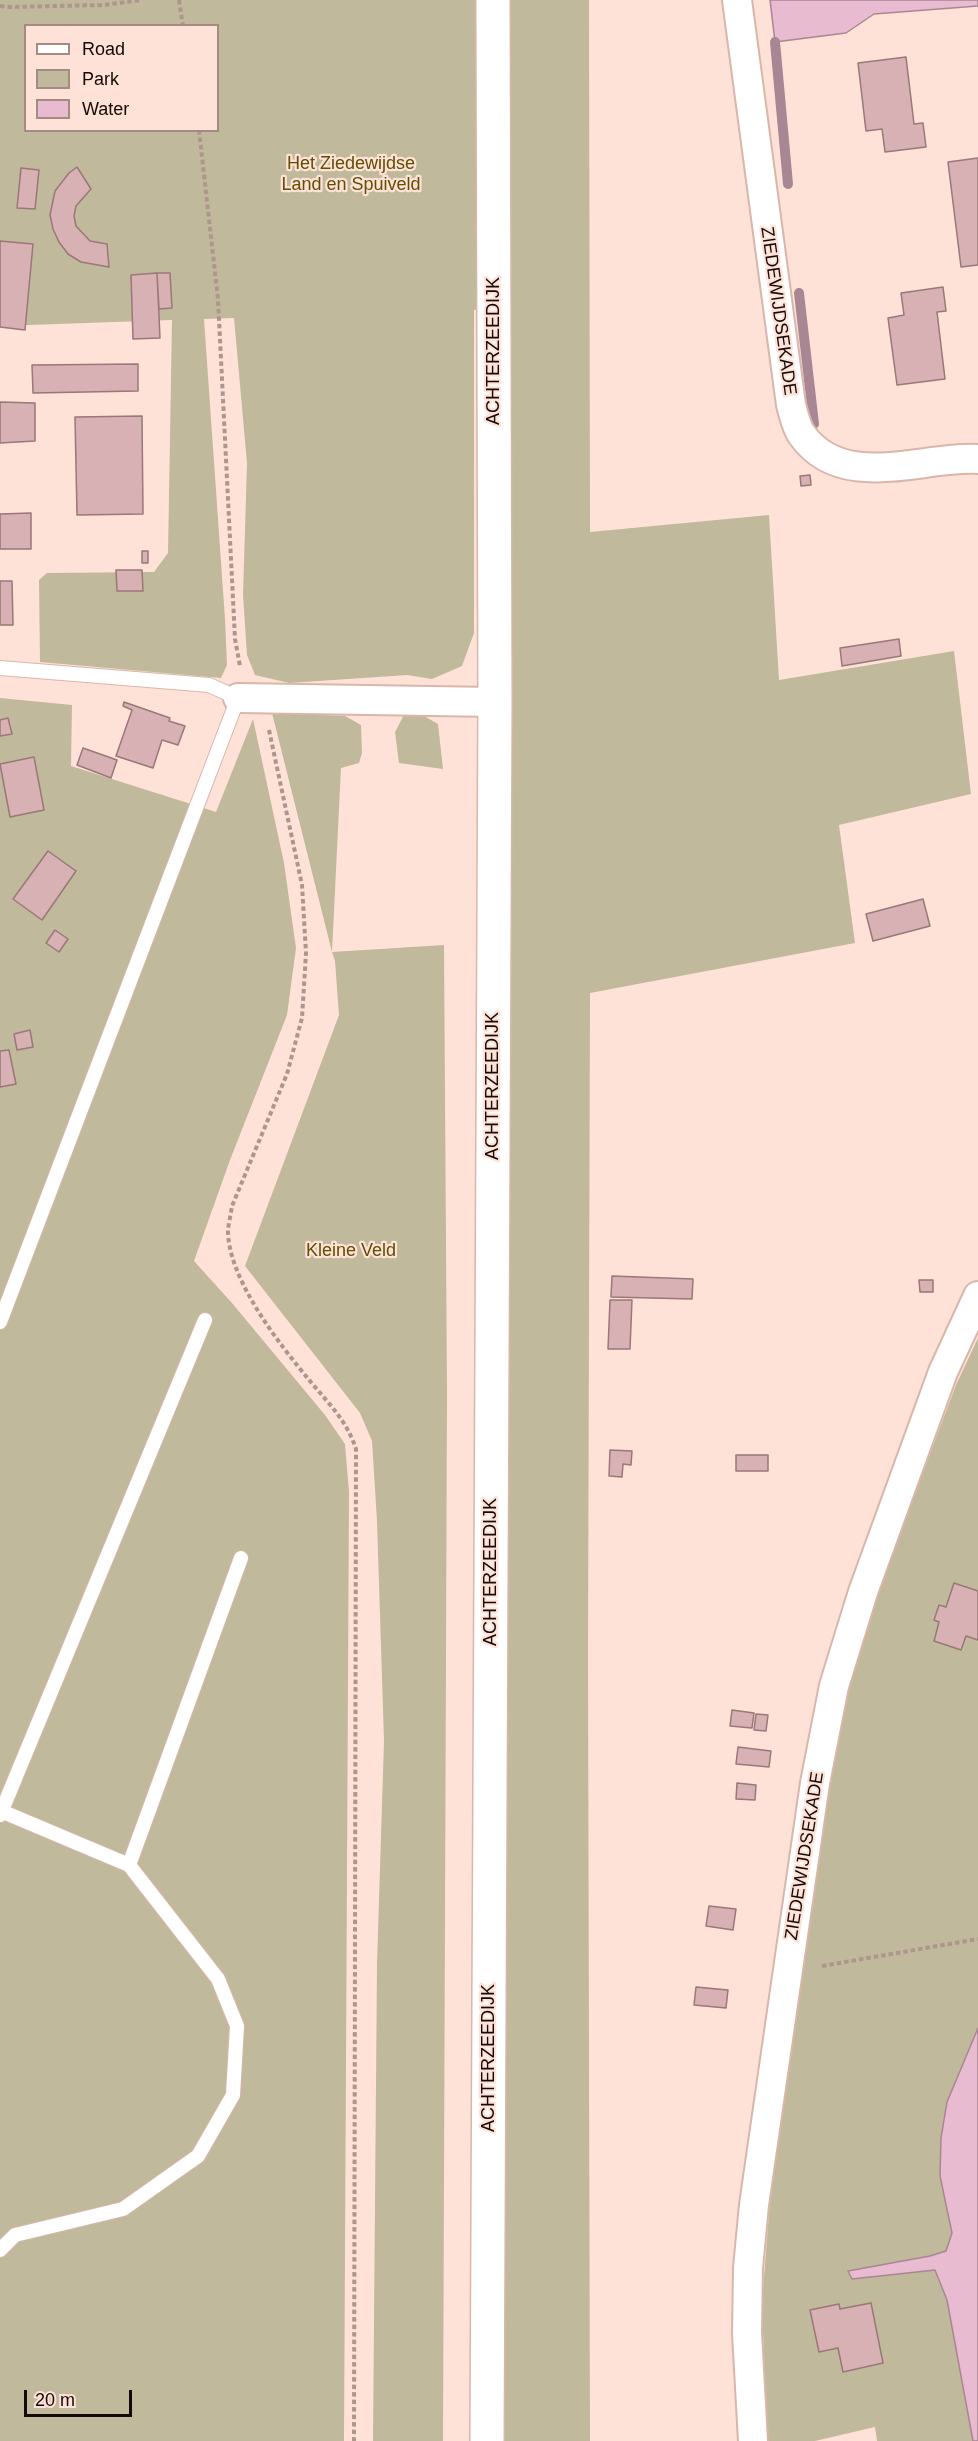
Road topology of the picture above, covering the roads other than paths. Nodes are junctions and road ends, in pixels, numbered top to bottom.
1 (493, 0) edge
2 (737, 0) edge
3 (978, 459) edge
4 (0, 668) edge
5 (247, 698) junction
6 (495, 702) junction
7 (978, 1296) edge
8 (205, 1320) dead end
9 (0, 1322) edge
10 (240, 1558) dead end
11 (1, 1813) edge
12 (129, 1864) junction
13 (0, 2250) edge
14 (487, 2441) edge
15 (753, 2441) edge

1 - 6 main road, ACHTERZEEDIJK
2 - 3 street, ZIEDEWIJDSEKADE
4 - 5 lane
5 - 6 street
5 - 9 lane
6 - 14 main road, ACHTERZEEDIJK
7 - 15 street, ZIEDEWIJDSEKADE
8 - 11 lane
10 - 12 lane
11 - 12 lane
12 - 13 lane

